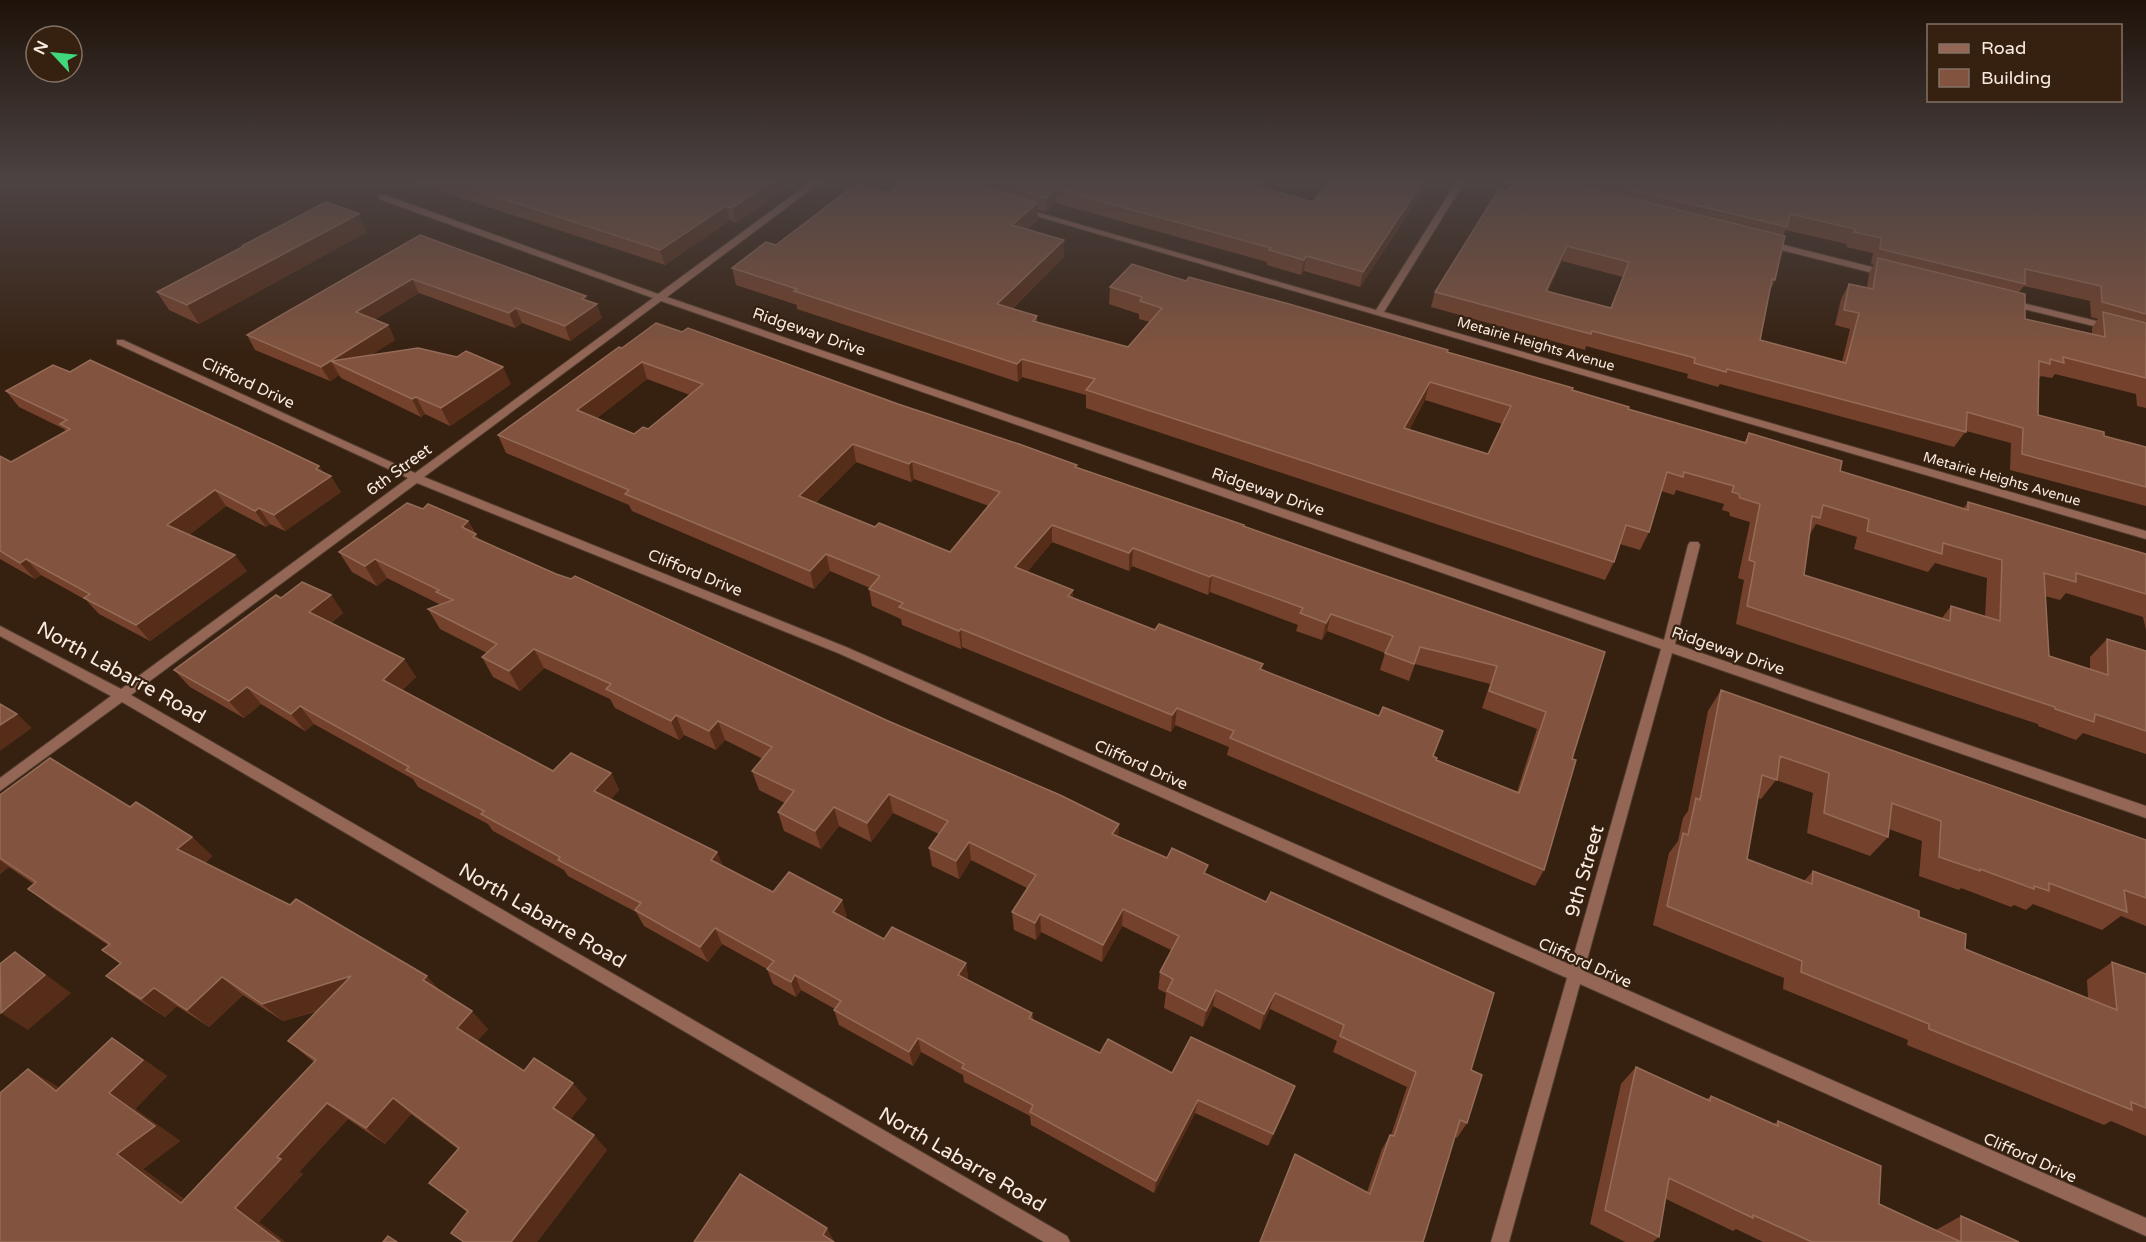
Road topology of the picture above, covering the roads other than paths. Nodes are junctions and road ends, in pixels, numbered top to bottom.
1 (497, 239) edge
2 (740, 239) edge
3 (1120, 239) edge
4 (1425, 239) edge
5 (1763, 243) edge
6 (1890, 274) edge
7 (660, 298) junction
8 (1995, 299) edge
9 (1379, 312) junction
10 (2123, 330) edge
11 (120, 342) dead end
12 (416, 478) junction
13 (2146, 535) edge
14 (1694, 545) dead end
15 (0, 631) edge
16 (1668, 647) junction
17 (121, 695) junction
18 (0, 785) edge
19 (2146, 812) edge
20 (1576, 977) junction
21 (2146, 1227) edge
22 (1061, 1242) edge
23 (1500, 1242) edge

1 - 7 street, Ridgeway Drive
2 - 7 street, 6th Street
3 - 9 street, Metairie Heights Avenue
4 - 9 street
5 - 6 street
7 - 12 street, 6th Street
7 - 16 street, Ridgeway Drive
8 - 10 street
9 - 13 street, Metairie Heights Avenue
11 - 12 street, Clifford Drive
12 - 17 street, 6th Street
12 - 20 street, Clifford Drive
14 - 16 street, 9th Street
15 - 17 street, North Labarre Road
16 - 19 street, Ridgeway Drive
16 - 20 street, 9th Street
17 - 18 street, 6th Street
17 - 22 street, North Labarre Road
20 - 21 street, Clifford Drive
20 - 23 street, 9th Street

